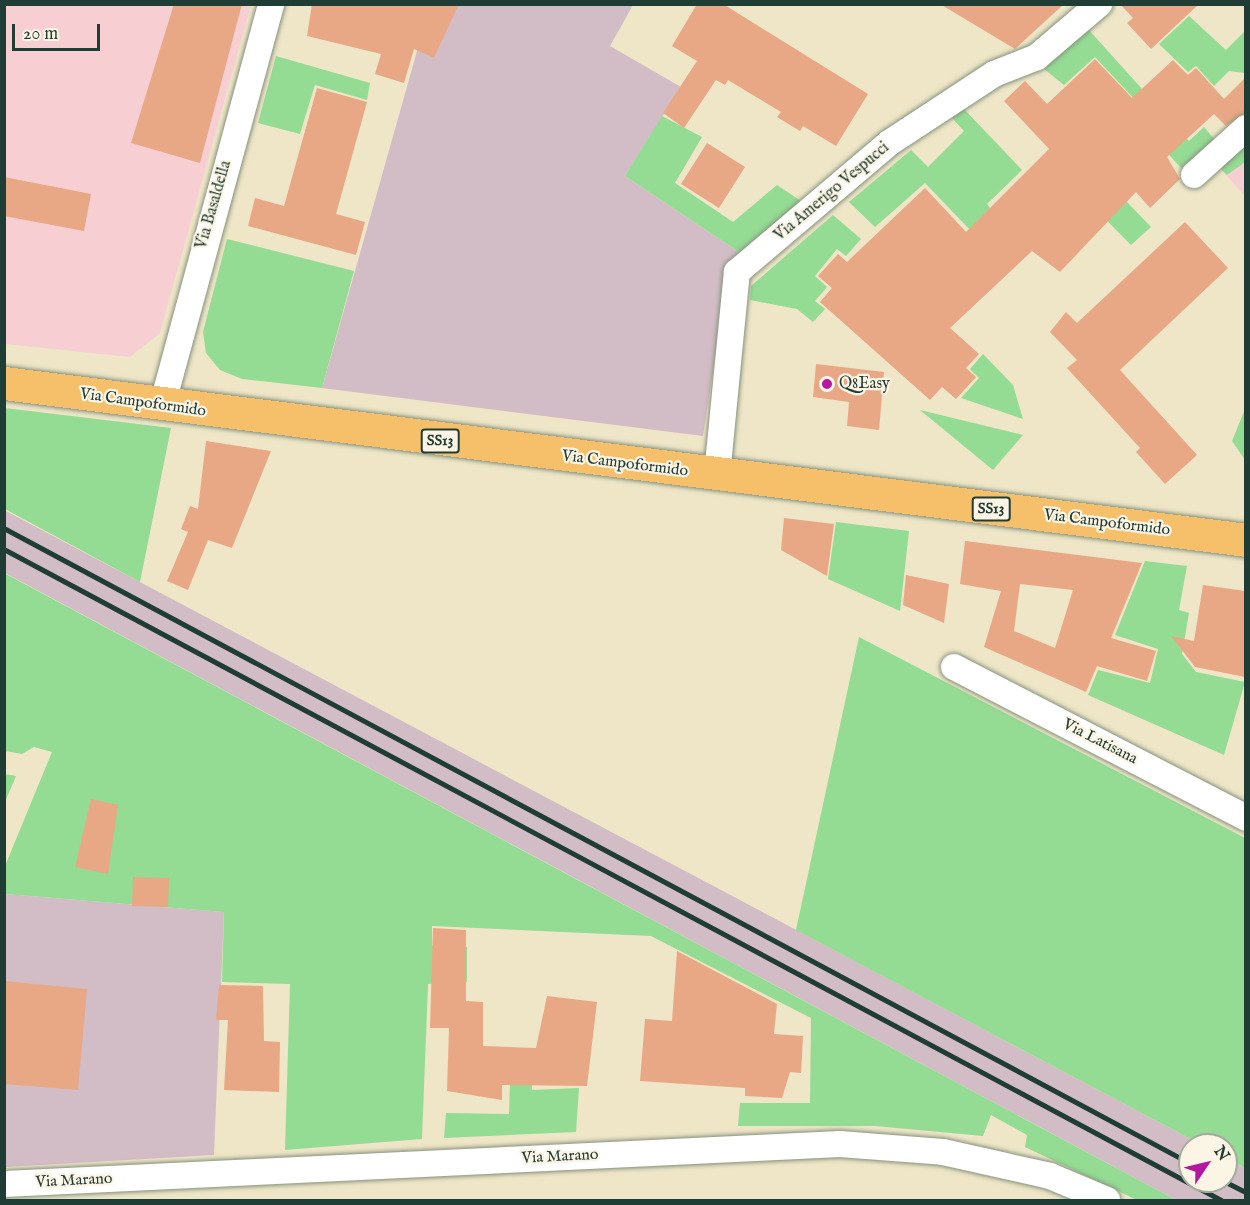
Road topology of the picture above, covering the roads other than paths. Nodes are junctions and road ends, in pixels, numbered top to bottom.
1 (271, 4) edge
2 (1099, 4) edge
3 (1245, 128) edge
4 (1194, 175) dead end
5 (4, 383) edge
6 (162, 406) junction
7 (717, 475) junction
8 (1245, 540) edge
9 (954, 667) dead end
10 (1245, 818) edge
11 (4, 1184) edge
12 (1107, 1200) edge

1 - 6 street, Via Basaldella
2 - 7 street, Via Amerigo Vespucci
3 - 4 street
5 - 6 main road, Via Campoformido / SS13
6 - 7 main road, Via Campoformido / SS13
7 - 8 main road, Via Campoformido / SS13
9 - 10 street, Via Latisana
11 - 12 street, Via Marano

